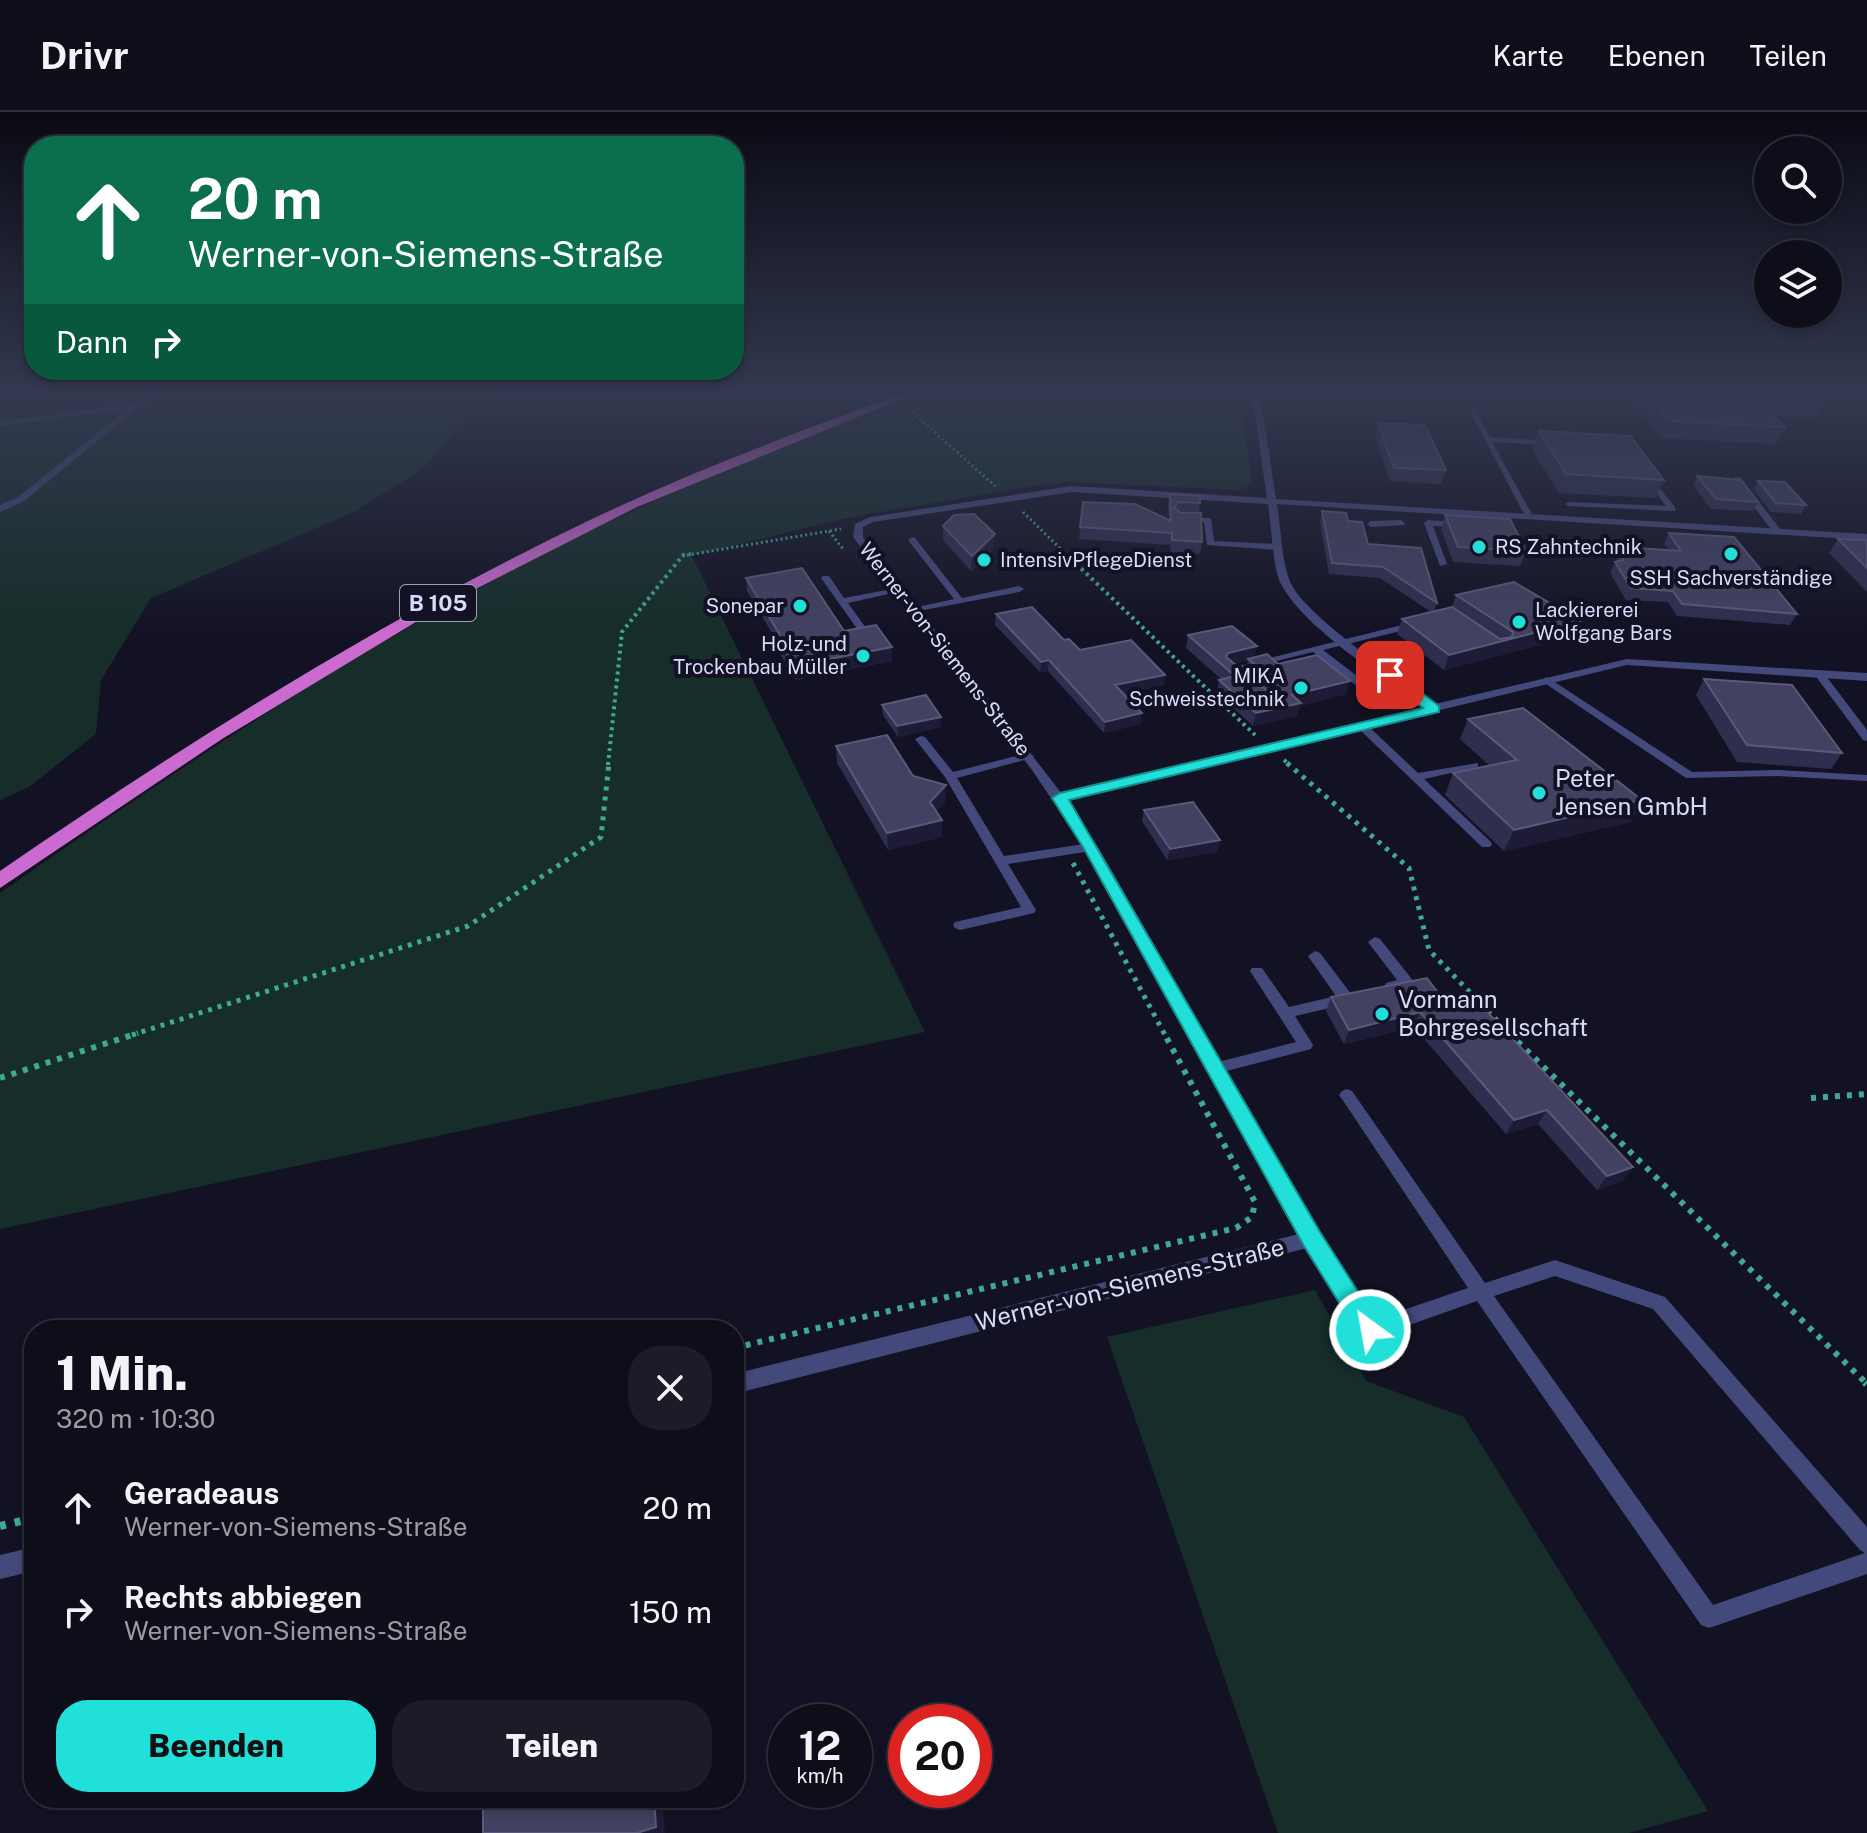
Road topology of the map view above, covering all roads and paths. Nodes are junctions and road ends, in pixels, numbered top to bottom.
1 (53, 473) edge
2 (709, 473) edge
3 (981, 473) edge
4 (1268, 473) edge
5 (1506, 473) edge
6 (1646, 473) edge
7 (1737, 479) edge
8 (1007, 497) junction
9 (21, 499) junction
10 (0, 502) edge
11 (1272, 502) junction
12 (1569, 504) dead end
13 (0, 509) edge
14 (1466, 512) junction
15 (1529, 516) junction
16 (1179, 519) edge
17 (1401, 523) dead end
18 (1371, 524) dead end
19 (858, 526) junction
20 (1472, 526) junction
21 (1486, 527) edge
22 (829, 531) junction
23 (1777, 531) junction
24 (1867, 537) edge
25 (912, 540) dead end
26 (1279, 547) junction
27 (845, 552) dead end
28 (1443, 564) dead end
29 (826, 578) dead end
30 (1019, 589) dead end
31 (897, 591) junction
32 (959, 600) junction
33 (842, 601) junction
34 (911, 611) junction
35 (1419, 624) edge
36 (861, 628) edge
37 (1346, 641) junction
38 (1315, 649) junction
39 (1819, 674) junction
40 (1867, 677) edge
41 (1547, 680) junction
42 (1361, 684) dead end
43 (1254, 688) edge
44 (1434, 709) junction
45 (1362, 726) junction
46 (1867, 738) edge
47 (921, 739) dead end
48 (1270, 748) junction
49 (1028, 756) junction
50 (1474, 765) edge
51 (950, 776) junction
52 (1415, 777) junction
53 (1867, 778) edge
54 (1060, 798) junction
55 (1486, 844) dead end
56 (1091, 847) junction
57 (1066, 852) junction
58 (1000, 861) junction
59 (0, 881) edge
60 (960, 925) dead end
61 (1375, 942) dead end
62 (1315, 956) dead end
63 (1257, 971) dead end
64 (1361, 995) junction
65 (1285, 1013) junction
66 (1215, 1068) junction
67 (0, 1078) edge
68 (1867, 1094) edge
69 (1347, 1095) dead end
70 (1811, 1098) dead end
71 (1312, 1239) junction
72 (1481, 1292) junction
73 (744, 1346) edge
74 (744, 1381) edge
75 (1867, 1384) edge
76 (24, 1520) edge
77 (0, 1526) edge
78 (1867, 1543) edge
79 (24, 1561) edge
80 (1867, 1563) edge
81 (0, 1567) edge

1 - 9 street
2 - 59 highway, B 105
3 - 8 path
4 - 11 street
5 - 15 lane
6 - 12 lane
7 - 23 lane
8 - 11 street, Werner-von-Siemens-Straße
8 - 19 street, Werner-von-Siemens-Straße
8 - 48 path
9 - 10 street
9 - 13 street
11 - 14 street, Werner-von-Siemens-Straße
11 - 26 street
14 - 15 street, Werner-von-Siemens-Straße
14 - 20 lane
15 - 23 street, Werner-von-Siemens-Straße
16 - 26 lane
17 - 18 lane
19 - 22 path
19 - 31 street, Werner-von-Siemens-Straße
20 - 21 lane
20 - 28 lane
22 - 27 path
22 - 67 path
23 - 24 street, Werner-von-Siemens-Straße
25 - 32 lane
26 - 37 street
29 - 33 lane
30 - 32 lane
31 - 33 lane
31 - 34 street, Werner-von-Siemens-Straße
32 - 34 lane
33 - 36 lane
34 - 49 street, Werner-von-Siemens-Straße
35 - 37 lane
37 - 38 lane
37 - 44 street
38 - 42 lane
38 - 43 lane
39 - 40 street
39 - 41 street
39 - 46 lane
41 - 44 street
41 - 53 lane
44 - 45 street
45 - 48 street
45 - 52 lane
47 - 51 lane
48 - 54 street
48 - 75 path
49 - 51 lane
49 - 54 street, Werner-von-Siemens-Straße
50 - 52 lane
51 - 58 lane
52 - 55 lane
54 - 56 street, Werner-von-Siemens-Straße
56 - 57 lane
56 - 66 street, Werner-von-Siemens-Straße
57 - 58 lane
57 - 73 path
58 - 60 lane
61 - 64 lane
62 - 64 lane
63 - 65 lane
64 - 65 lane
65 - 66 lane
66 - 71 street, Werner-von-Siemens-Straße
68 - 70 path
69 - 72 lane
71 - 72 lane
71 - 74 street, Werner-von-Siemens-Straße
72 - 78 lane
72 - 80 lane
76 - 77 path
79 - 81 street

